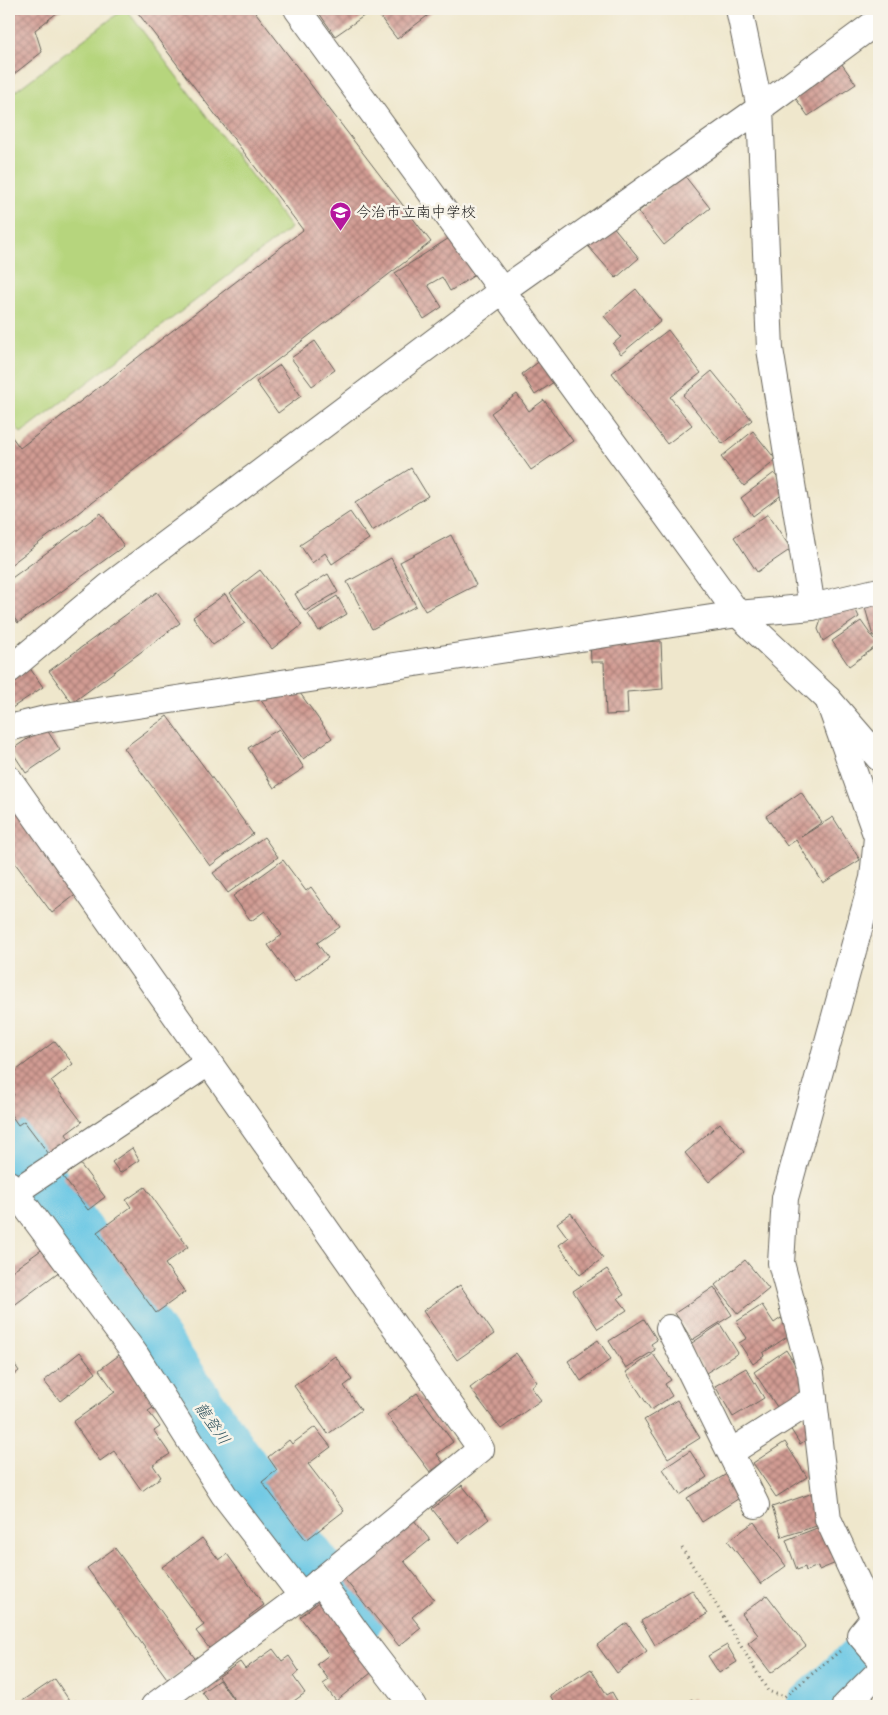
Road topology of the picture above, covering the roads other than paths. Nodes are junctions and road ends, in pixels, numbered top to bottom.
1 (297, 9) edge
2 (739, 9) edge
3 (879, 20) edge
4 (760, 108) junction
5 (503, 290) junction
6 (879, 591) edge
7 (812, 607) junction
8 (738, 614) junction
9 (11, 661) edge
10 (828, 699) junction
11 (9, 728) edge
12 (879, 758) edge
13 (9, 779) edge
14 (208, 1063) junction
15 (12, 1188) edge
16 (669, 1328) dead end
17 (814, 1399) junction
18 (731, 1452) junction
19 (756, 1505) dead end
20 (311, 1589) junction
21 (879, 1657) edge
22 (879, 1672) edge
23 (154, 1706) edge
24 (413, 1706) edge
25 (845, 1706) edge

1 - 5 street
2 - 4 street
3 - 4 street
4 - 5 street
4 - 7 street
5 - 8 street
5 - 9 street
6 - 7 street
7 - 8 street
8 - 10 street
8 - 11 street
10 - 12 street
10 - 17 street
13 - 14 street
14 - 15 street
14 - 20 street
15 - 20 street
16 - 18 street
17 - 18 street
17 - 21 street
18 - 19 street
20 - 23 street
20 - 24 street
22 - 25 street

